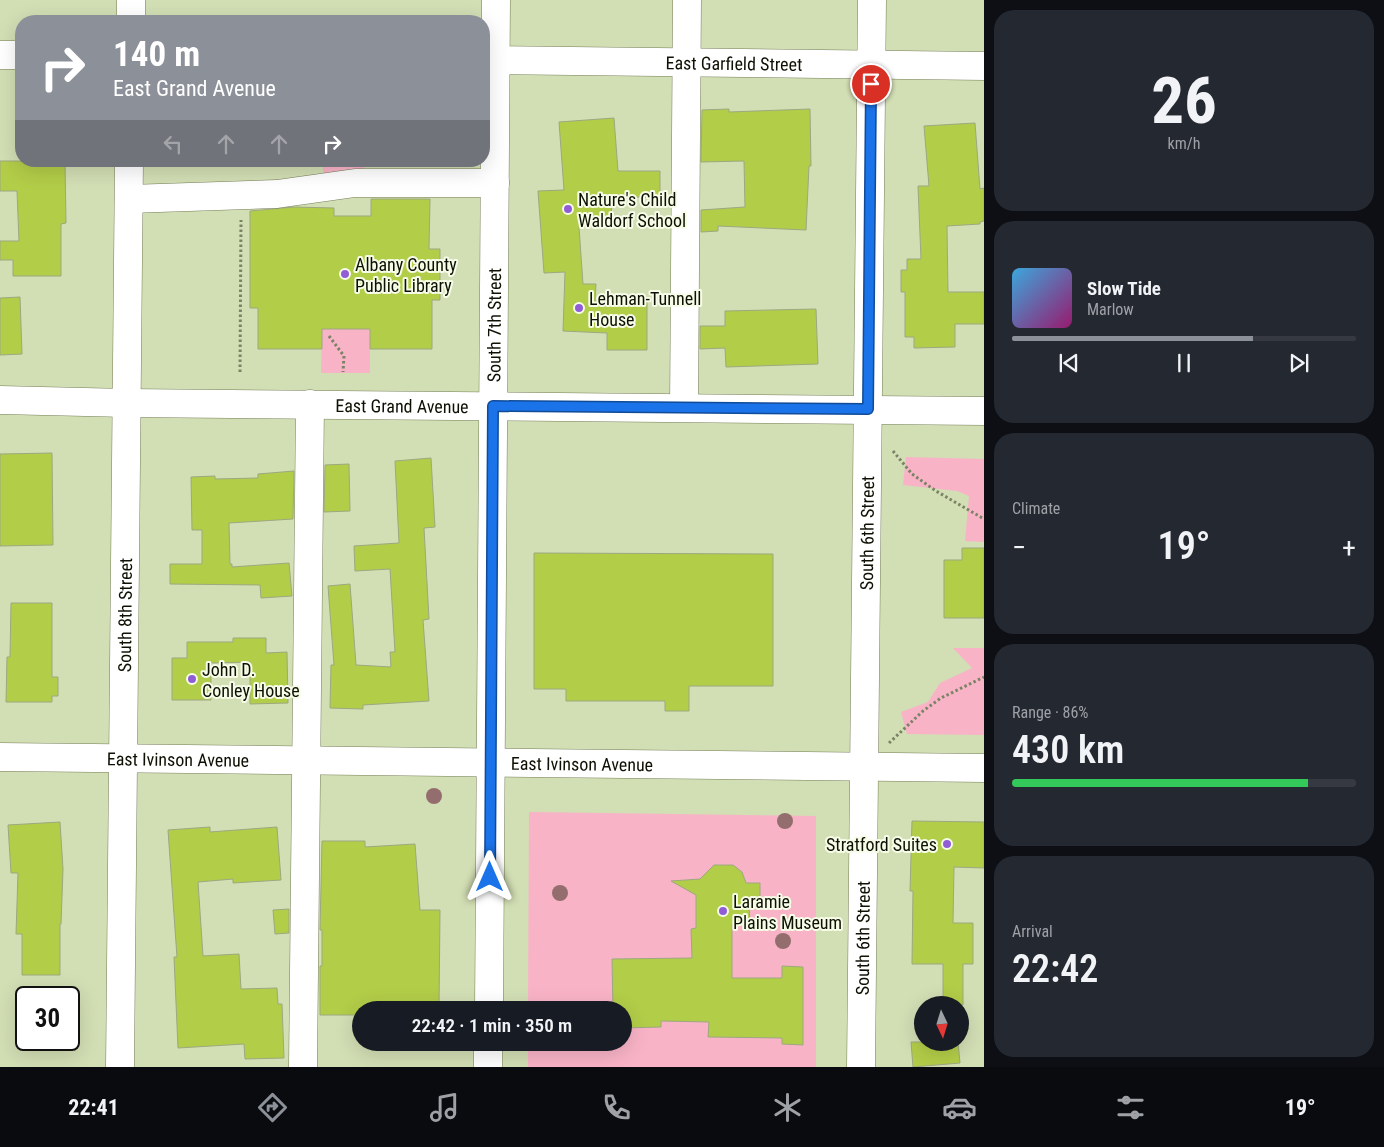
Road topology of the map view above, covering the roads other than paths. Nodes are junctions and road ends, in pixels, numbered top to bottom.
1 (131, 0) edge
2 (496, 0) edge
3 (687, 0) edge
4 (872, 0) edge
5 (131, 15) edge
6 (0, 55) edge
7 (15, 55) edge
8 (490, 60) edge
9 (687, 62) junction
10 (872, 64) junction
11 (984, 66) edge
12 (129, 167) edge
13 (496, 183) junction
14 (129, 199) junction
15 (0, 400) edge
16 (127, 403) junction
17 (310, 404) junction
18 (493, 406) junction
19 (684, 407) junction
20 (868, 409) junction
21 (984, 411) edge
22 (0, 758) edge
23 (123, 759) junction
24 (305, 761) junction
25 (490, 763) junction
26 (864, 767) junction
27 (984, 768) edge
28 (488, 1001) edge
29 (488, 1051) edge
30 (120, 1067) edge
31 (303, 1067) edge
32 (488, 1067) edge
33 (861, 1067) edge

1 - 5 street
2 - 8 street, South 7th Street
3 - 9 street
4 - 10 street, South 6th Street
6 - 7 street
8 - 9 street, East Garfield Street
8 - 13 street, South 7th Street
9 - 10 street, East Garfield Street
9 - 19 street
10 - 11 street, East Garfield Street
10 - 20 street, South 6th Street
12 - 14 street, South 8th Street
13 - 14 street
13 - 18 street, South 7th Street
14 - 16 street, South 8th Street
15 - 16 street, East Grand Avenue
16 - 17 street, East Grand Avenue
16 - 23 street, South 8th Street
17 - 18 street, East Grand Avenue
17 - 24 street
18 - 19 street, East Grand Avenue
18 - 25 street, South 7th Street
19 - 20 street, East Grand Avenue
20 - 21 street, East Grand Avenue
20 - 26 street, South 6th Street
22 - 23 street, East Ivinson Avenue
23 - 24 street, East Ivinson Avenue
23 - 30 street, South 8th Street
24 - 25 street, East Ivinson Avenue
24 - 31 street
25 - 26 street, East Ivinson Avenue
25 - 28 street, South 7th Street
26 - 27 street, East Ivinson Avenue
26 - 33 street, South 6th Street
29 - 32 street

